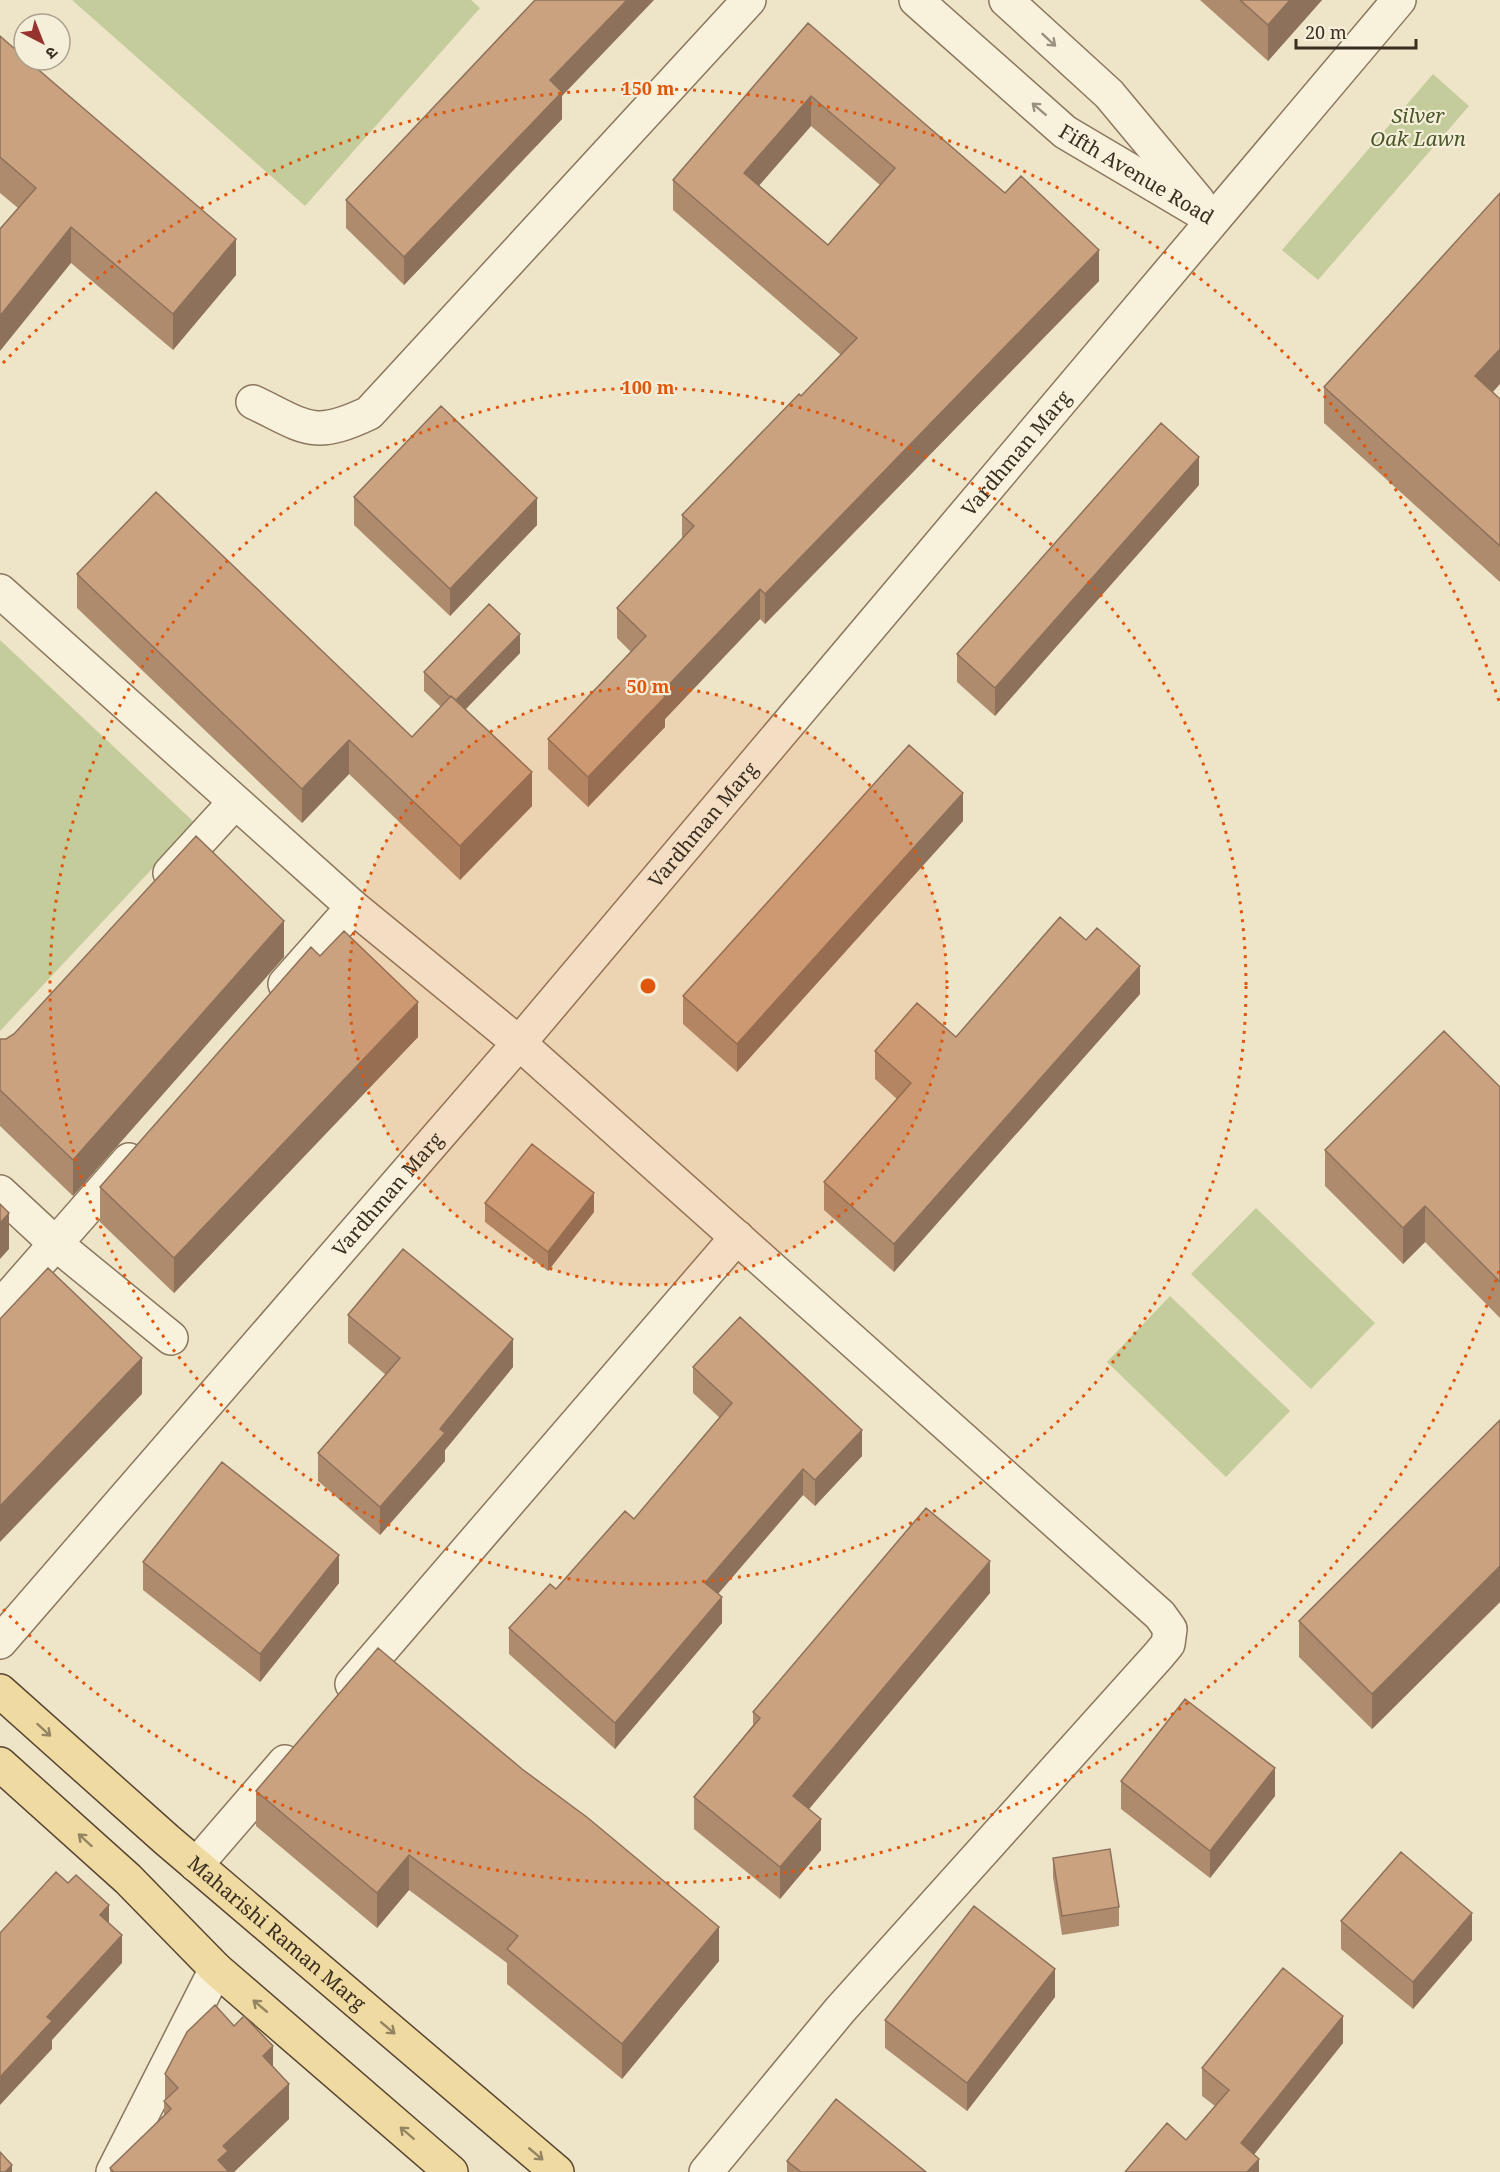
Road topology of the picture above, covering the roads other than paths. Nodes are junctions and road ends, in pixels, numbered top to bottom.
1 (749, 0) edge
2 (916, 0) edge
3 (1006, 0) edge
4 (1399, 0) edge
5 (1212, 219) junction
6 (253, 402) dead end
7 (0, 591) edge
8 (236, 802) junction
9 (149, 896) edge
10 (353, 907) junction
11 (265, 1007) edge
12 (519, 1043) junction
13 (148, 1139) edge
14 (0, 1192) edge
15 (737, 1237) junction
16 (56, 1244) junction
17 (0, 1307) edge
18 (171, 1338) dead end
19 (0, 1642) edge
20 (0, 1691) edge
21 (333, 1706) edge
22 (303, 1741) edge
23 (0, 1764) edge
24 (196, 1865) junction
25 (216, 1969) junction
26 (113, 2172) edge
27 (451, 2172) edge
28 (557, 2172) edge
29 (706, 2172) edge

1 - 6 street
5 -> 2 street, Fifth Avenue Road
3 -> 5 street, Fifth Avenue Road
4 - 5 street, Vardhman Marg
5 - 12 street, Vardhman Marg
7 - 8 street
8 - 9 street
8 - 10 street
10 - 11 street
10 - 12 street
12 - 15 street
12 - 19 street, Vardhman Marg
13 - 16 street
14 - 16 street
15 - 21 street
15 - 29 street
16 - 17 street
16 - 18 street
20 -> 24 main road, Maharishi Raman Marg
22 - 24 street
25 -> 23 main road
24 -> 28 main road, Maharishi Raman Marg
25 - 26 street
27 -> 25 main road

